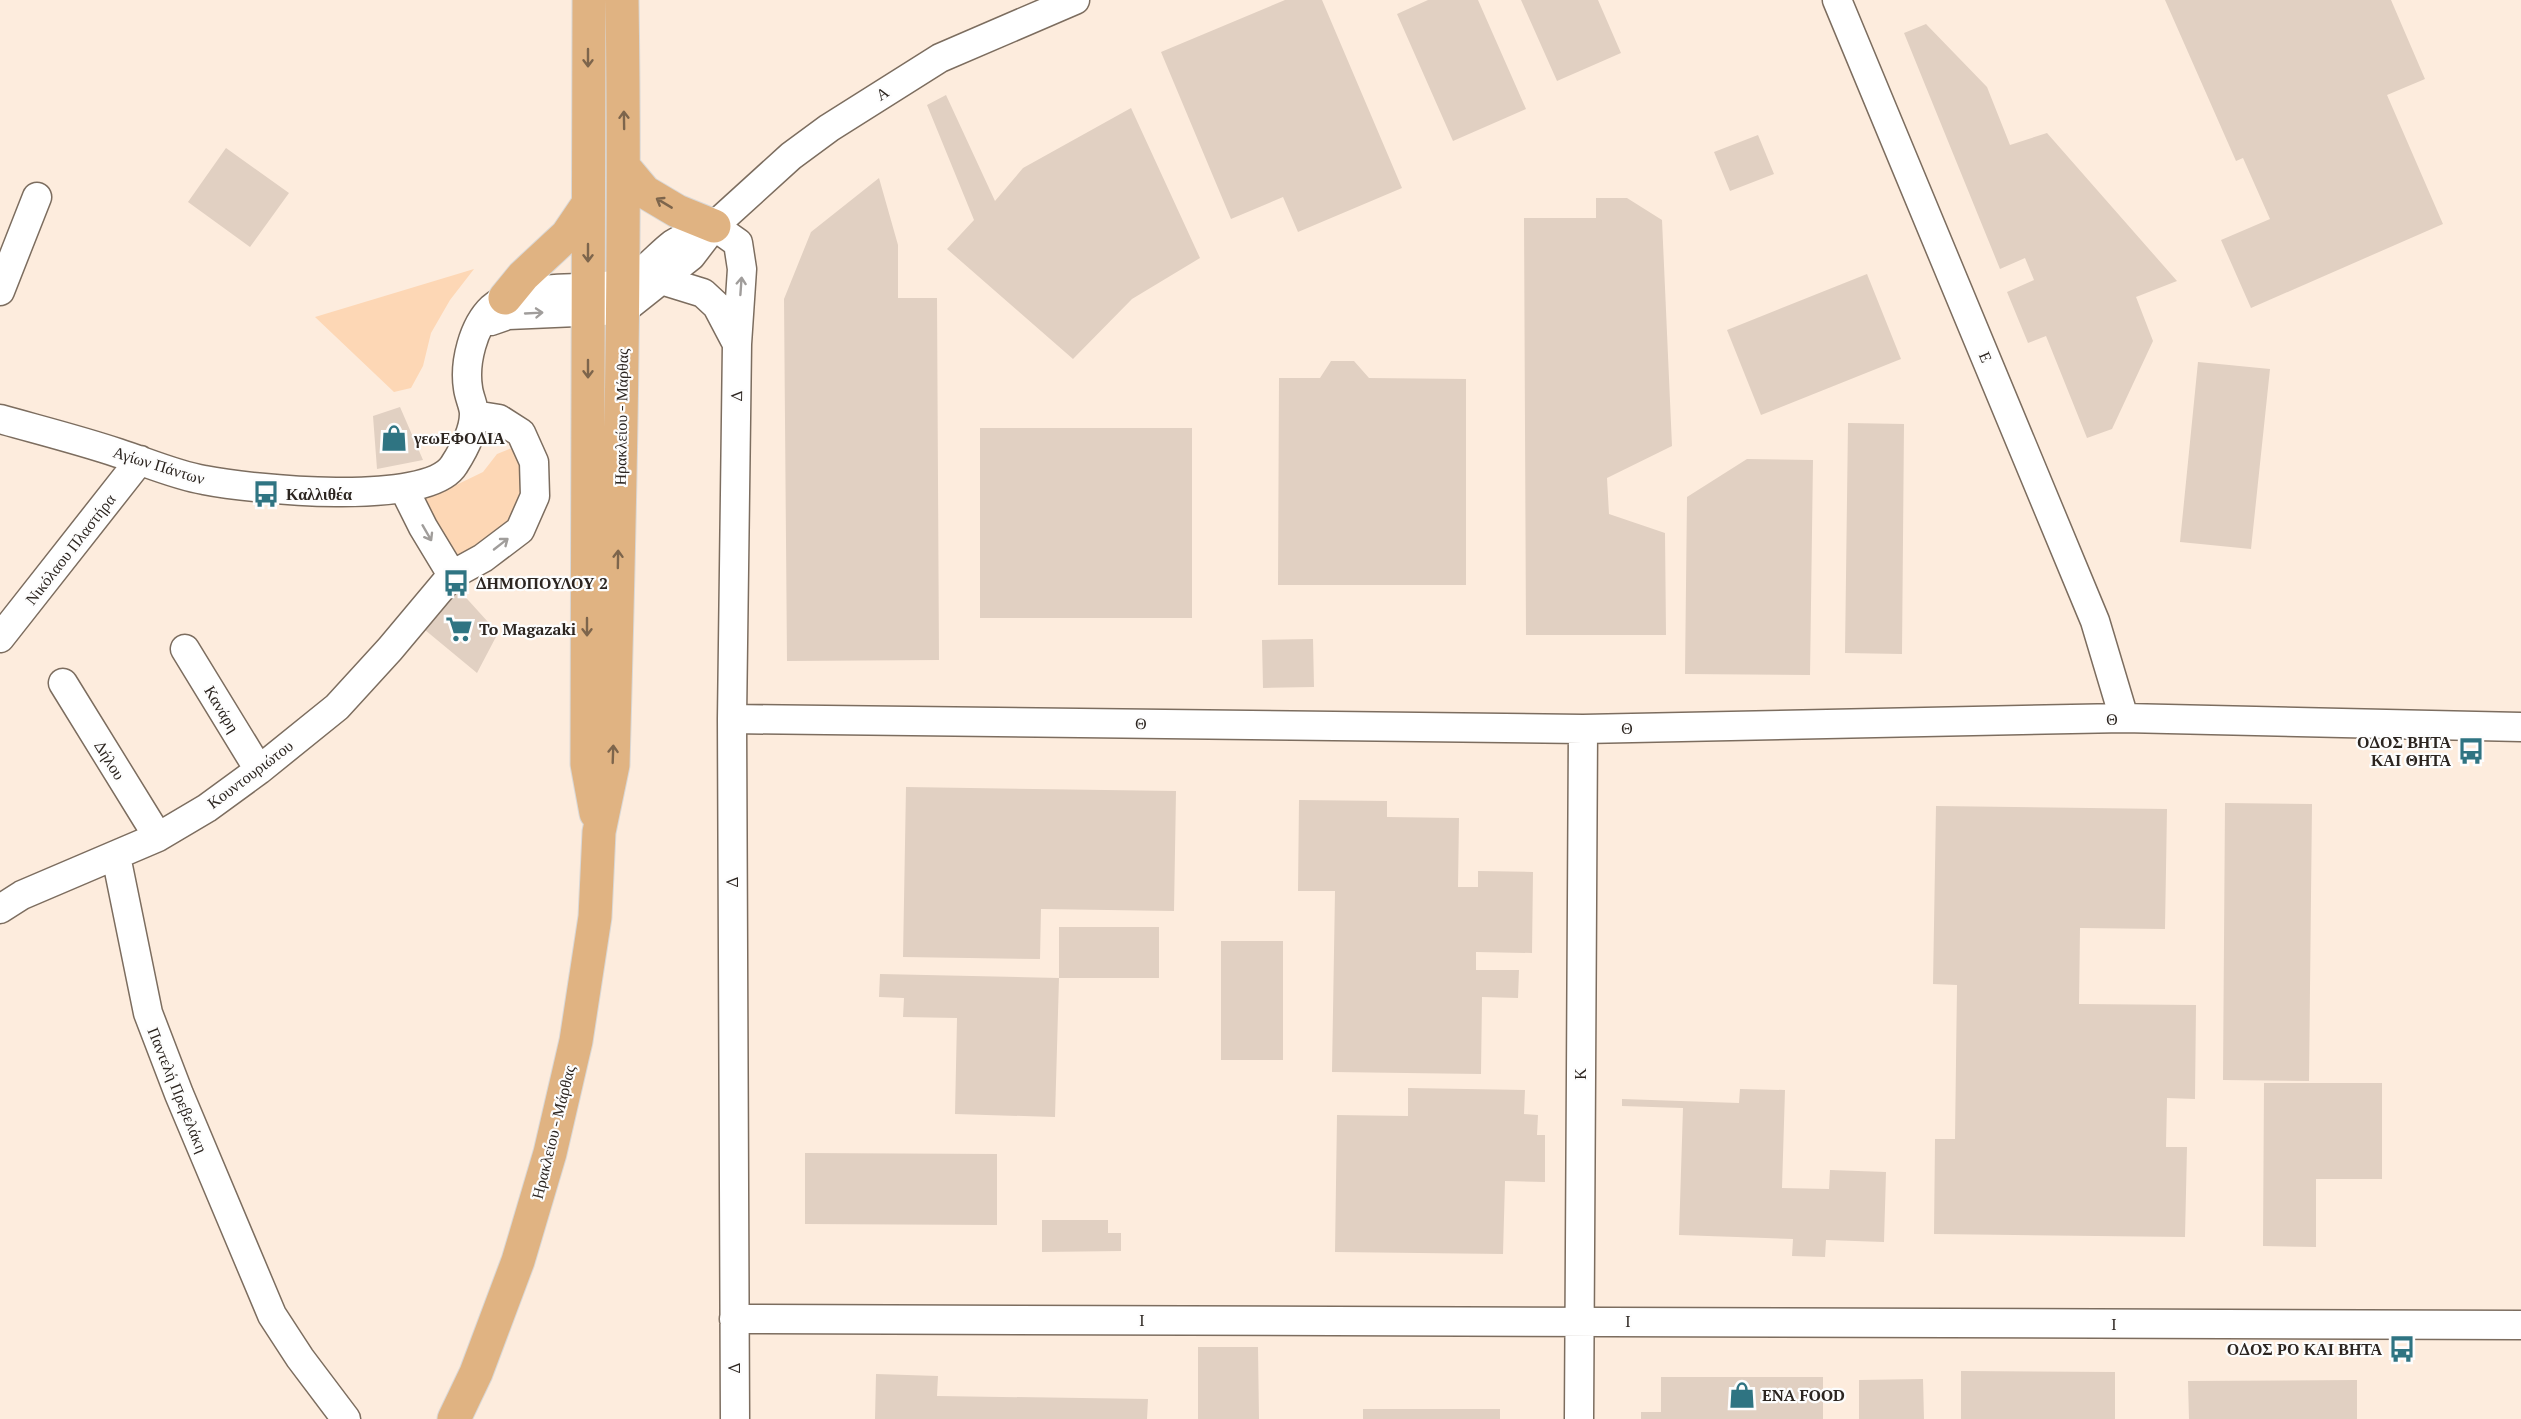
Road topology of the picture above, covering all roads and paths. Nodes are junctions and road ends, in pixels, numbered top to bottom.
1 (589, 0) edge
2 (622, 0) edge
3 (1075, 0) edge
4 (1837, 0) edge
5 (624, 166) junction
6 (37, 197) dead end
7 (588, 204) junction
8 (714, 226) junction
9 (661, 280) junction
10 (0, 291) edge
11 (623, 297) junction
12 (505, 298) junction
13 (589, 299) junction
14 (480, 324) junction
15 (737, 344) junction
16 (474, 415) junction
17 (0, 419) edge
18 (140, 460) junction
19 (405, 489) junction
20 (452, 575) junction
21 (0, 638) edge
22 (185, 649) dead end
23 (63, 683) dead end
24 (732, 718) junction
25 (2124, 718) junction
26 (2521, 727) edge
27 (1583, 729) junction
28 (259, 770) junction
29 (599, 832) junction
30 (158, 837) junction
31 (116, 855) junction
32 (0, 909) edge
33 (734, 1319) junction
34 (1578, 1321) junction
35 (2521, 1326) edge
36 (346, 1419) edge
37 (454, 1419) edge
38 (735, 1419) edge
39 (1579, 1419) edge

1 -> 7 main road, Ηρακλείου - Μάρθας
5 -> 2 main road, Ηρακλείου - Μάρθας
3 - 8 street, Α
4 - 25 street, Ε
8 -> 5 main road
5 - 11 main road, Ηρακλείου - Μάρθας
6 - 10 street
7 - 12 main road
7 -> 13 main road, Ηρακλείου - Μάρθας
8 - 9 street, Α
8 - 11 street, Α
15 -> 8 street, Δ
9 - 11 street, Α
9 - 15 street
11 - 13 street
29 -> 11 main road, Ηρακλείου - Μάρθας
12 - 13 street
12 - 14 street
14 -> 13 street
13 -> 29 main road, Ηρακλείου - Μάρθας
14 - 16 street
15 - 24 street, Δ
16 - 19 street, Αγίων Πάντων
20 -> 16 street
17 - 18 street, Αγίων Πάντων
18 - 19 street, Αγίων Πάντων
18 - 21 street, Νικόλαου Πλαστήρα
19 -> 20 street
20 - 28 street, Κουντουριώτου
22 - 28 street, Κανάρη
23 - 30 street, Δήλου
24 - 27 street, Θ
24 - 33 street, Δ
25 - 26 street, Θ
25 - 27 street, Θ
27 - 34 street, Κ
28 - 30 street, Κουντουριώτου
29 - 37 main road, Ηρακλείου - Μάρθας
30 - 31 street, Κουντουριώτου
31 - 32 street, Κουντουριώτου
31 - 36 street, Παντελή Πρεβελάκη
33 - 34 street, Ι
33 - 38 street, Δ
34 - 35 street, Ι
34 - 39 street, Κ

